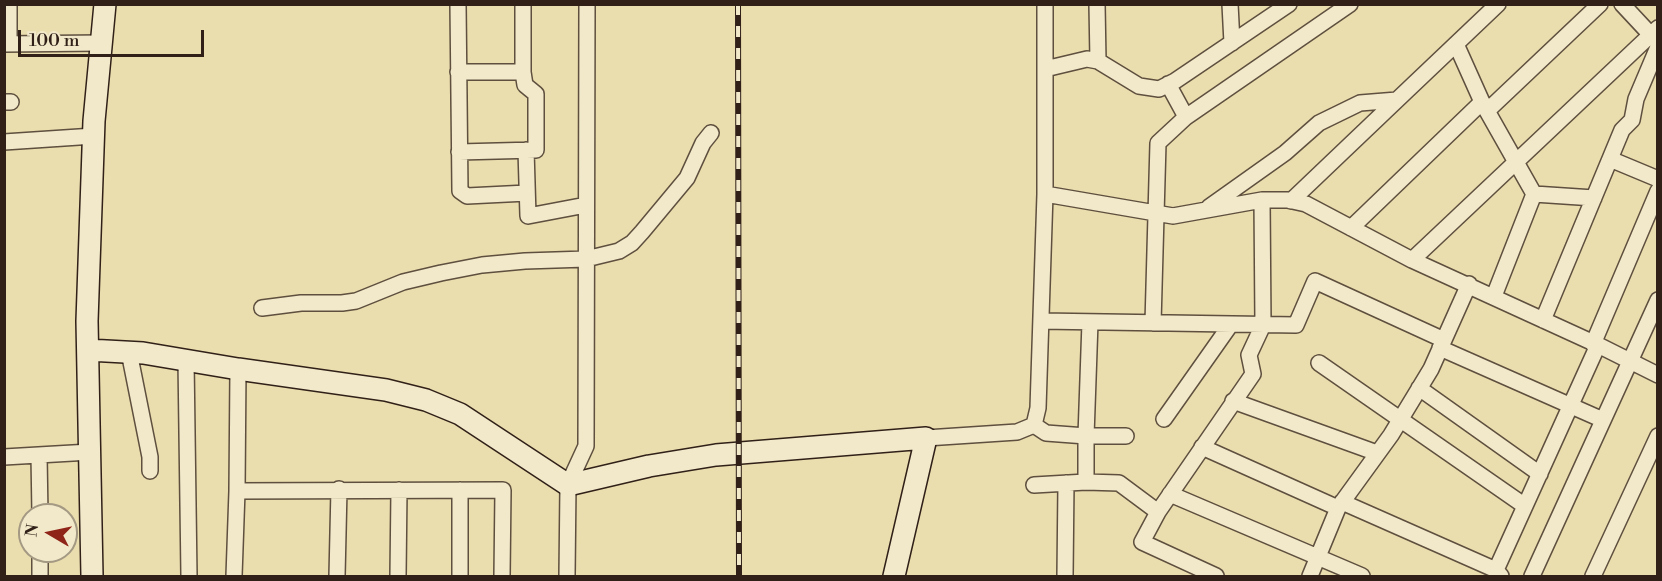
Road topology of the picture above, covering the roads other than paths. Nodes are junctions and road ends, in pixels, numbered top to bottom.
1 (9, 4) edge
2 (105, 4) edge
3 (458, 4) edge
4 (523, 4) edge
5 (586, 4) edge
6 (1045, 4) edge
7 (1097, 4) edge
8 (1230, 4) edge
9 (1289, 4) edge
10 (1350, 4) edge
11 (1498, 4) edge
12 (1600, 4) edge
13 (1622, 4) edge
14 (1270, 10) edge
15 (1655, 36) edge
16 (102, 43) junction
17 (1232, 43) junction
18 (7, 44) edge
19 (1456, 44) junction
20 (1098, 61) junction
21 (1045, 69) junction
22 (458, 72) junction
23 (523, 72) junction
24 (1168, 84) junction
25 (1397, 100) junction
26 (1484, 106) junction
27 (1186, 117) junction
28 (711, 133) dead end
29 (94, 136) junction
30 (4, 142) edge
31 (526, 150) junction
32 (459, 152) junction
33 (1610, 159) junction
34 (1516, 161) junction
35 (1658, 179) edge
36 (1658, 191) edge
37 (527, 193) junction
38 (1045, 194) junction
39 (1534, 194) junction
40 (1594, 198) junction
41 (1262, 200) junction
42 (1291, 201) junction
43 (586, 205) junction
44 (1204, 211) junction
45 (1156, 213) junction
46 (1351, 228) junction
47 (586, 259) junction
48 (1412, 260) junction
49 (1468, 284) junction
50 (1494, 297) junction
51 (1658, 300) edge
52 (262, 308) dead end
53 (1543, 320) junction
54 (1041, 321) junction
55 (1090, 322) junction
56 (1153, 323) junction
57 (1231, 324) junction
58 (1263, 325) junction
59 (1442, 344) junction
60 (1595, 344) junction
61 (88, 350) junction
62 (129, 352) junction
63 (186, 360) junction
64 (1629, 361) junction
65 (1319, 363) dead end
66 (238, 369) junction
67 (1658, 375) edge
68 (1419, 388) junction
69 (1233, 401) junction
70 (1571, 405) junction
71 (1164, 419) dead end
72 (1401, 419) junction
73 (1603, 420) junction
74 (1034, 425) junction
75 (1086, 436) junction
76 (1126, 436) dead end
77 (1658, 436) edge
78 (926, 438) junction
79 (1202, 447) junction
80 (90, 452) junction
81 (1377, 453) junction
82 (39, 455) junction
83 (4, 457) edge
84 (150, 471) dead end
85 (1540, 474) junction
86 (1086, 482) junction
87 (1066, 483) junction
88 (568, 485) junction
89 (1034, 485) dead end
90 (339, 489) junction
91 (399, 490) junction
92 (460, 490) junction
93 (237, 491) junction
94 (1170, 494) junction
95 (40, 503) edge
96 (1340, 505) junction
97 (1525, 506) junction
98 (1158, 512) junction
99 (1318, 557) junction
100 (1187, 570) edge
101 (1498, 573) edge
102 (92, 576) edge
103 (189, 576) edge
104 (234, 576) edge
105 (337, 576) edge
106 (398, 576) edge
107 (460, 576) edge
108 (502, 576) edge
109 (567, 576) edge
110 (894, 576) edge
111 (1065, 576) edge
112 (1216, 576) edge
113 (1310, 576) edge
114 (1362, 576) edge
115 (1532, 576) edge
116 (1593, 576) edge

1 - 18 street
2 - 16 street
3 - 22 street
4 - 23 street
5 - 43 street
6 - 21 street
7 - 20 street
8 - 17 street
9 - 14 street
10 - 27 street
11 - 19 street
12 - 26 street
13 - 15 street
14 - 17 street
15 - 33 street
15 - 34 street
16 - 18 street
16 - 29 street
17 - 24 street
19 - 25 street
19 - 26 street
20 - 21 street
20 - 24 street
21 - 38 street
22 - 23 street
22 - 32 street
23 - 31 street
24 - 27 street
25 - 42 street
25 - 44 street
26 - 34 street
26 - 46 street
27 - 45 street
28 - 47 street
29 - 30 street
29 - 61 street
31 - 32 street
31 - 37 street
32 - 37 street
33 - 35 street
33 - 40 street
34 - 39 street
34 - 48 street
36 - 60 street
37 - 43 street
38 - 45 street
38 - 54 street
39 - 40 street
39 - 50 street
40 - 53 street
41 - 42 street
41 - 44 street
41 - 58 street
42 - 46 street
43 - 47 street
44 - 45 street
45 - 56 street
46 - 48 street
47 - 52 street
47 - 88 street
48 - 49 street
49 - 50 street
49 - 59 street
50 - 53 street
51 - 64 street
53 - 60 street
54 - 55 street
54 - 74 street
55 - 56 street
55 - 75 street
56 - 57 street
57 - 58 street
57 - 71 street
58 - 59 street
58 - 69 street
59 - 68 street
59 - 70 street
60 - 64 street
60 - 70 street
61 - 62 street
61 - 80 street
62 - 63 street
62 - 84 street
63 - 66 street
63 - 103 street
64 - 67 street
64 - 73 street
65 - 72 street
66 - 88 street
66 - 93 street
68 - 72 street
68 - 85 street
69 - 79 street
69 - 81 street
70 - 73 street
70 - 85 street
72 - 81 street
72 - 97 street
73 - 115 street
74 - 75 street
74 - 78 street
75 - 76 street
75 - 86 street
77 - 116 street
78 - 88 street
78 - 110 street
79 - 94 street
79 - 96 street
80 - 82 street
80 - 102 street
81 - 96 street
82 - 83 street
82 - 95 street
85 - 97 street
86 - 87 street
86 - 98 street
87 - 89 street
87 - 111 street
88 - 109 street
90 - 91 street
90 - 93 street
90 - 105 street
91 - 92 street
91 - 106 street
92 - 107 street
92 - 108 street
93 - 104 street
94 - 98 street
94 - 99 street
96 - 99 street
96 - 101 street
97 - 101 street
98 - 100 street
99 - 113 street
99 - 114 street
100 - 112 street

